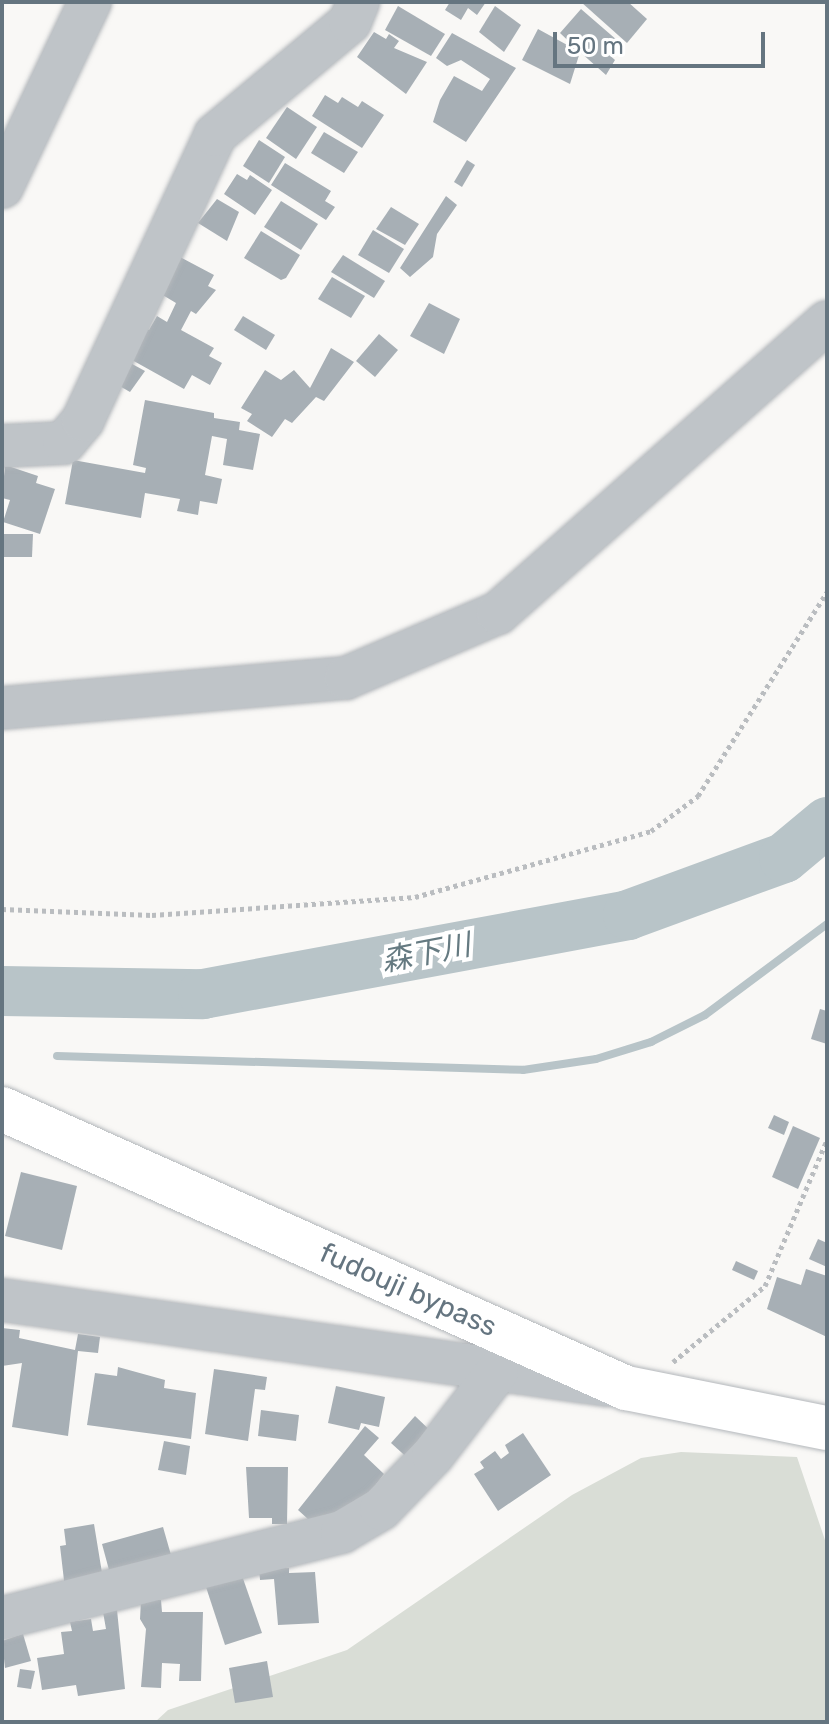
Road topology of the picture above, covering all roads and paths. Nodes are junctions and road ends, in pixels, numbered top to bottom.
1 (90, 2) edge
2 (358, 2) edge
3 (2, 187) edge
4 (827, 322) edge
5 (2, 446) edge
6 (827, 592) edge
7 (2, 708) edge
8 (2, 909) edge
9 (2, 1109) edge
10 (827, 1140) edge
11 (2, 1300) edge
12 (497, 1372) junction
13 (626, 1388) junction
14 (827, 1428) edge
15 (2, 1618) edge

1 - 3 street
2 - 5 street
4 - 7 street
6 - 8 path
9 - 13 highway, fudouji bypass
10 - 13 path
11 - 12 street
12 - 13 street
12 - 15 street
13 - 14 highway, fudouji bypass

